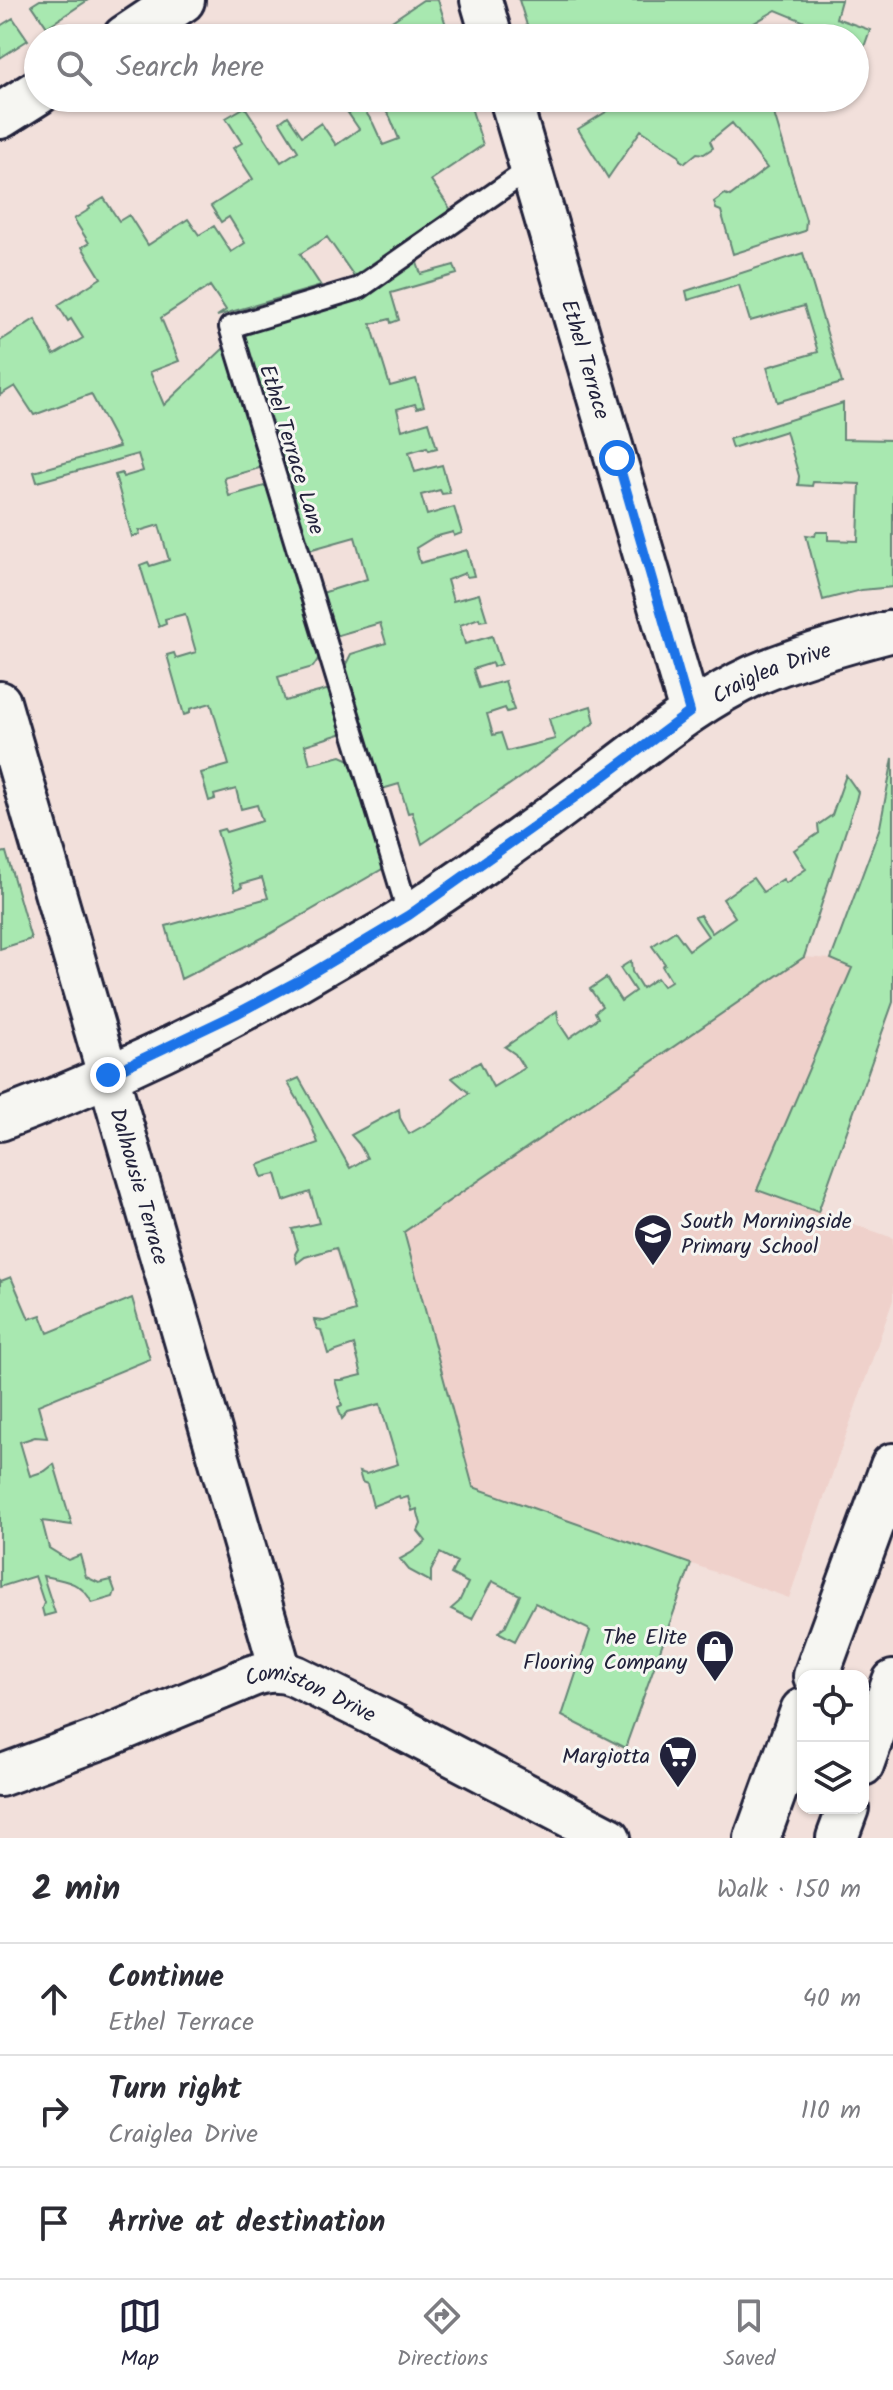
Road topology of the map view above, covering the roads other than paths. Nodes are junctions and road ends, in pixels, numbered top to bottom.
1 (182, 0) edge
2 (481, 0) edge
3 (146, 24) edge
4 (488, 24) edge
5 (24, 101) edge
6 (514, 112) edge
7 (0, 116) edge
8 (531, 168) junction
9 (893, 631) edge
10 (0, 702) edge
11 (690, 712) junction
12 (409, 915) junction
13 (108, 1075) junction
14 (0, 1120) edge
15 (893, 1466) edge
16 (818, 1670) edge
17 (281, 1672) junction
18 (893, 1681) edge
19 (797, 1728) edge
20 (869, 1748) edge
21 (0, 1776) edge
22 (846, 1814) edge
23 (610, 1838) edge
24 (757, 1838) edge
25 (837, 1838) edge

1 - 3 main road
2 - 4 street
5 - 7 main road
6 - 8 street, Ethel Terrace
8 - 11 street, Ethel Terrace
8 - 12 lane, Ethel Terrace Lane
9 - 11 street, Craiglea Drive
10 - 13 street, Dalhousie Terrace
11 - 12 street, Craiglea Drive
12 - 13 street, Craiglea Drive
13 - 14 street, Craiglea Drive
13 - 17 street, Dalhousie Terrace
15 - 16 main road
17 - 21 street, Comiston Drive
17 - 23 street, Comiston Drive
18 - 20 street
19 - 24 main road
22 - 25 street

